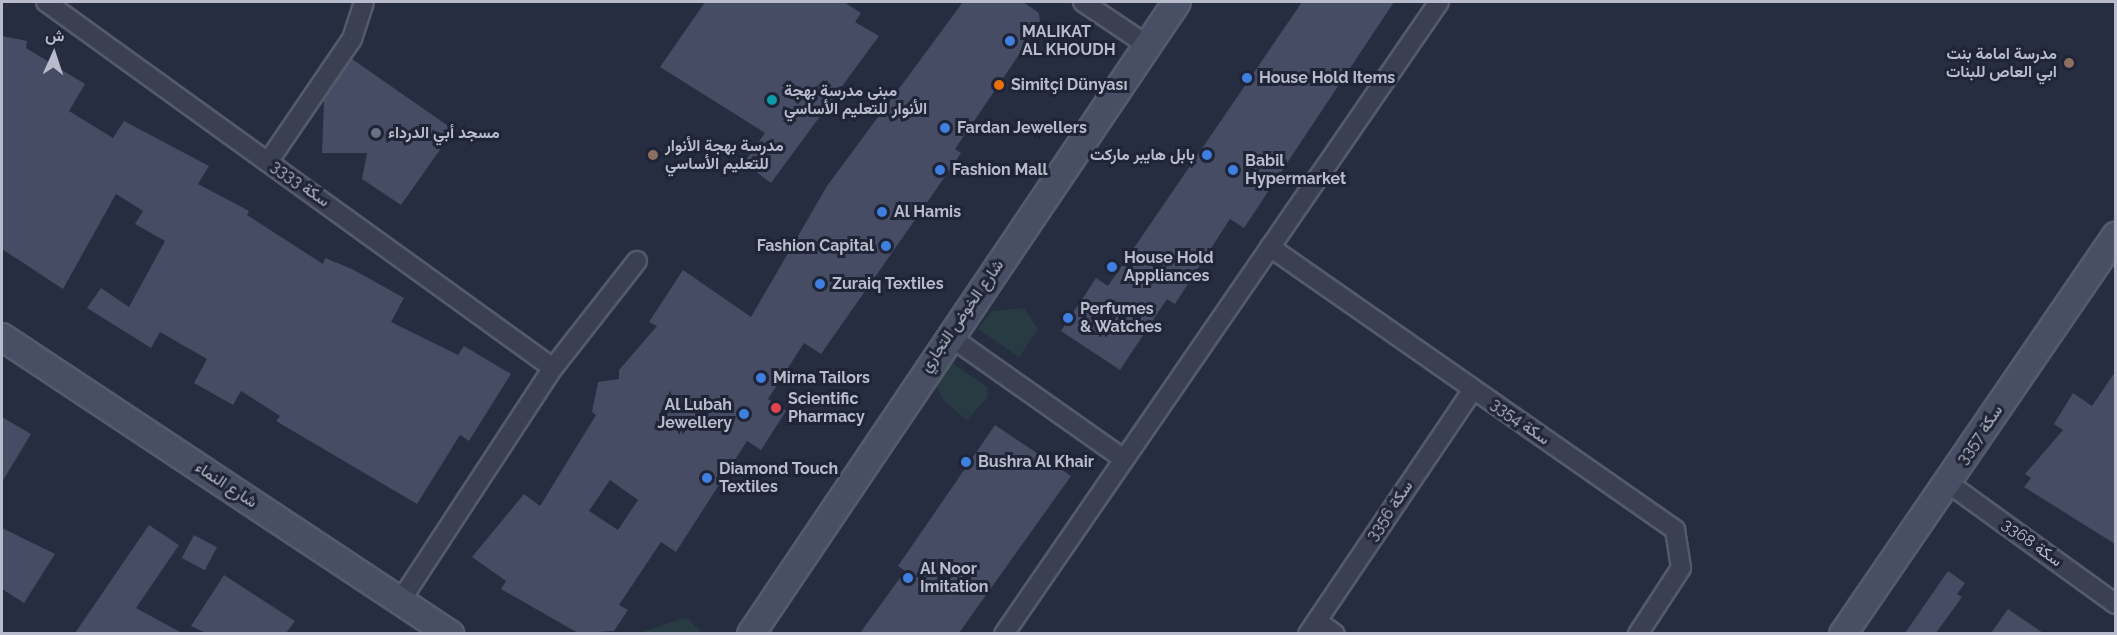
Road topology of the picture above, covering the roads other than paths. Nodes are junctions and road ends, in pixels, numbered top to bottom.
1 (46, 2) edge
2 (364, 2) edge
3 (1083, 2) edge
4 (1177, 2) edge
5 (1439, 2) edge
6 (65, 7) edge
7 (1147, 45) junction
8 (268, 162) junction
9 (2115, 236) edge
10 (1270, 247) junction
11 (637, 261) dead end
12 (948, 335) junction
13 (2, 337) edge
14 (553, 368) junction
15 (1473, 389) junction
16 (1124, 459) junction
17 (1948, 483) junction
18 (401, 600) junction
19 (2115, 604) edge
20 (1312, 627) edge
21 (450, 633) edge
22 (751, 633) edge
23 (1004, 633) edge
24 (1335, 633) edge
25 (1638, 633) edge
26 (1843, 633) edge

1 - 6 street, سكة 3333
2 - 8 street
3 - 7 street
4 - 7 street, شارع الخوض التجاري
5 - 10 street
6 - 8 street, سكة 3333
7 - 12 street, شارع الخوض التجاري
8 - 14 street, سكة 3333
9 - 17 street, سكة 3357
10 - 15 street, سكة 3354
10 - 16 street
11 - 14 street
12 - 16 street
12 - 22 street, شارع الخوض التجاري
13 - 18 street, شارع النماء
14 - 18 street
15 - 20 street, سكة 3356
15 - 25 street, سكة 3354
16 - 23 street
17 - 19 street, سكة 3368
17 - 26 street, سكة 3357
18 - 21 street, شارع النماء
20 - 24 street

